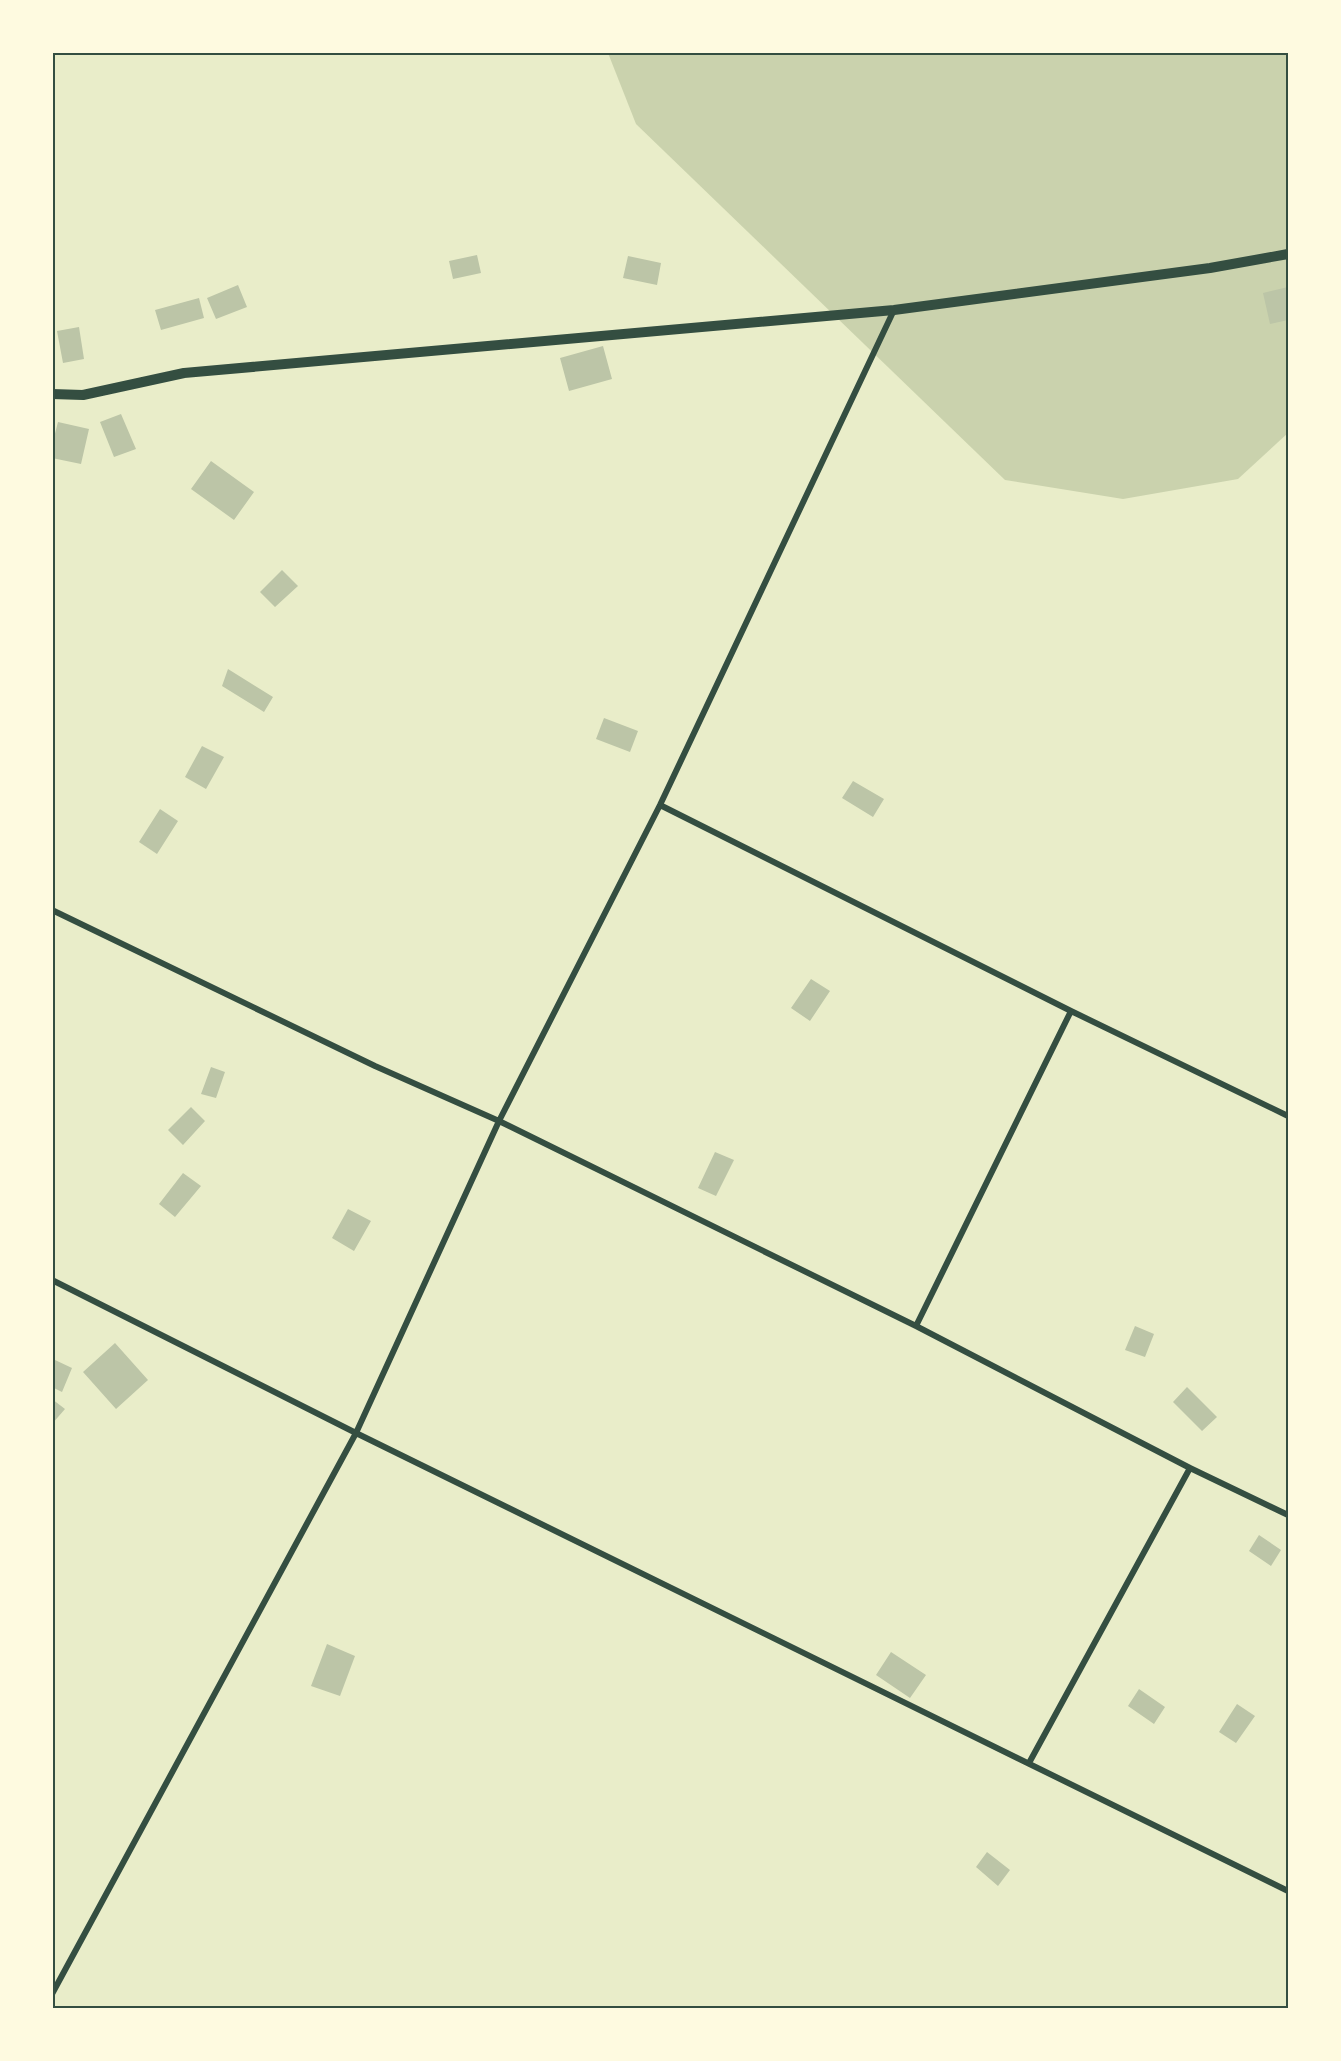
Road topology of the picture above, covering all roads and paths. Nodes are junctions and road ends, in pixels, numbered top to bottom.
1 (1288, 254) edge
2 (894, 310) junction
3 (52, 394) edge
4 (660, 805) junction
5 (52, 910) edge
6 (1071, 1011) junction
7 (1288, 1116) edge
8 (500, 1121) junction
9 (52, 1280) edge
10 (916, 1326) junction
11 (356, 1433) junction
12 (1190, 1468) junction
13 (1288, 1515) edge
14 (1029, 1763) junction
15 (1288, 1892) edge
16 (52, 1994) edge

1 - 2 street
2 - 3 street
2 - 4 street
4 - 6 street
4 - 8 street
5 - 8 street
6 - 7 street
6 - 10 street
8 - 10 street
8 - 11 street
9 - 11 street
10 - 12 street
11 - 14 street
11 - 16 street
12 - 13 street
12 - 14 street
14 - 15 street

